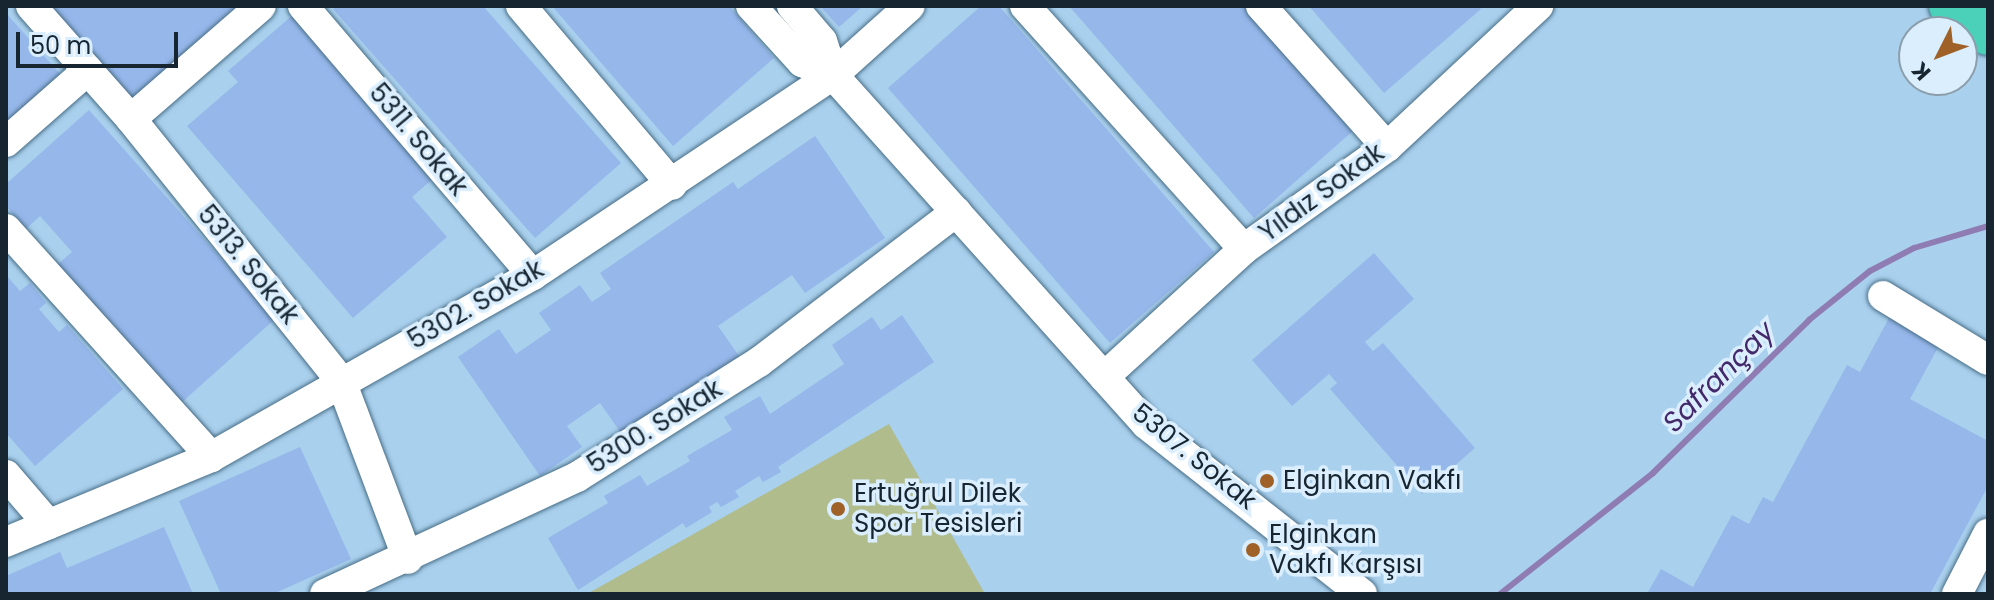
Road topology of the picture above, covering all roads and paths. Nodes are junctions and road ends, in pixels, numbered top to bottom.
1 (31, 6) edge
2 (261, 6) edge
3 (303, 6) edge
4 (521, 6) edge
5 (751, 6) edge
6 (792, 6) edge
7 (910, 6) edge
8 (1025, 6) edge
9 (1261, 6) edge
10 (1950, 6) edge
11 (1518, 13) edge
12 (1988, 34) edge
13 (88, 70) junction
14 (833, 75) junction
15 (131, 119) junction
16 (6, 142) edge
17 (1387, 147) junction
18 (672, 185) junction
19 (956, 212) junction
20 (6, 229) edge
21 (1244, 249) junction
22 (533, 275) junction
23 (1883, 296) dead end
24 (1988, 360) edge
25 (1104, 377) junction
26 (341, 381) junction
27 (211, 457) junction
28 (6, 475) edge
29 (48, 524) junction
30 (1988, 534) edge
31 (6, 542) edge
32 (408, 559) junction
33 (325, 594) edge
34 (1362, 594) edge
35 (1957, 594) edge

1 - 13 street, 5313. Sokak
2 - 15 street
3 - 22 street, 5311. Sokak
4 - 18 street
5 - 14 street
6 - 14 street
7 - 14 street, 5302. Sokak
8 - 21 street
9 - 17 street
10 - 12 highway
11 - 17 street, Yıldız Sokak
13 - 15 street, 5313. Sokak
13 - 16 street
14 - 18 street, 5302. Sokak
14 - 19 street, 5307. Sokak
15 - 26 street, 5313. Sokak
17 - 21 street, Yıldız Sokak
18 - 22 street, 5302. Sokak
19 - 25 street, 5307. Sokak
19 - 32 street, 5300. Sokak
20 - 27 street
21 - 25 street, Yıldız Sokak
22 - 26 street, 5302. Sokak
23 - 24 street
25 - 34 street, 5307. Sokak
26 - 27 street, 5302. Sokak
26 - 32 street, 5313. Sokak
27 - 29 street, 5302. Sokak
28 - 29 street
29 - 31 street, 5302. Sokak
30 - 35 street
32 - 33 street, 5300. Sokak

